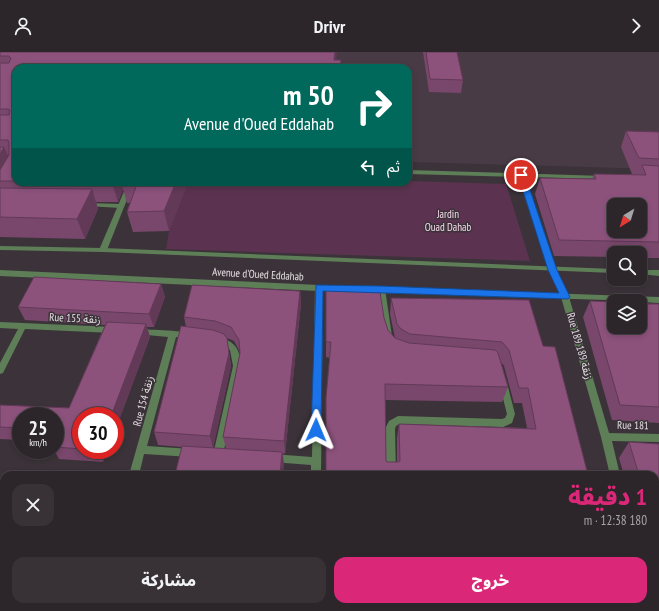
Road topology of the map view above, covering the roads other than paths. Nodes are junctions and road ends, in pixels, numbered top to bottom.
1 (412, 172) edge
2 (521, 175) junction
3 (612, 177) edge
4 (129, 186) edge
5 (83, 205) edge
6 (121, 206) junction
7 (0, 248) edge
8 (104, 250) junction
9 (552, 270) junction
10 (607, 271) edge
11 (647, 272) edge
12 (0, 273) edge
13 (659, 273) edge
14 (319, 288) junction
15 (381, 289) junction
16 (565, 297) junction
17 (659, 300) edge
18 (0, 325) edge
19 (23, 326) junction
20 (118, 331) edge
21 (134, 332) edge
22 (173, 333) junction
23 (392, 345) edge
24 (0, 371) edge
25 (500, 373) edge
26 (606, 437) junction
27 (659, 438) edge
28 (142, 450) junction
29 (263, 458) edge
30 (316, 461) junction
31 (135, 471) edge
32 (316, 471) edge
33 (391, 471) edge
34 (615, 471) edge

1 - 2 street
2 - 3 street
2 - 9 street, Rue 189 زنقة 189
4 - 6 street
5 - 6 street
6 - 8 street
7 - 8 street, Avenue d'Oued Eddahab
8 - 9 street, Avenue d'Oued Eddahab
9 - 10 street, Avenue d'Oued Eddahab
9 - 16 street, Rue 189 زنقة 189
11 - 13 street
12 - 14 street, Avenue d'Oued Eddahab
14 - 15 street, Avenue d'Oued Eddahab
14 - 30 street
15 - 16 street, Avenue d'Oued Eddahab
15 - 23 street
16 - 17 street, Avenue d'Oued Eddahab
16 - 26 street, Rue 189 زنقة 189
18 - 19 street, Rue 155 زنقة
19 - 20 street, Rue 155 زنقة
19 - 24 street
21 - 22 street
22 - 28 street, Rue 154 زنقة
22 - 28 street
25 - 33 street
26 - 27 street, Rue 181
26 - 34 street, Rue 189 زنقة 189
28 - 31 street, Rue 154 زنقة
29 - 30 street
30 - 32 street

